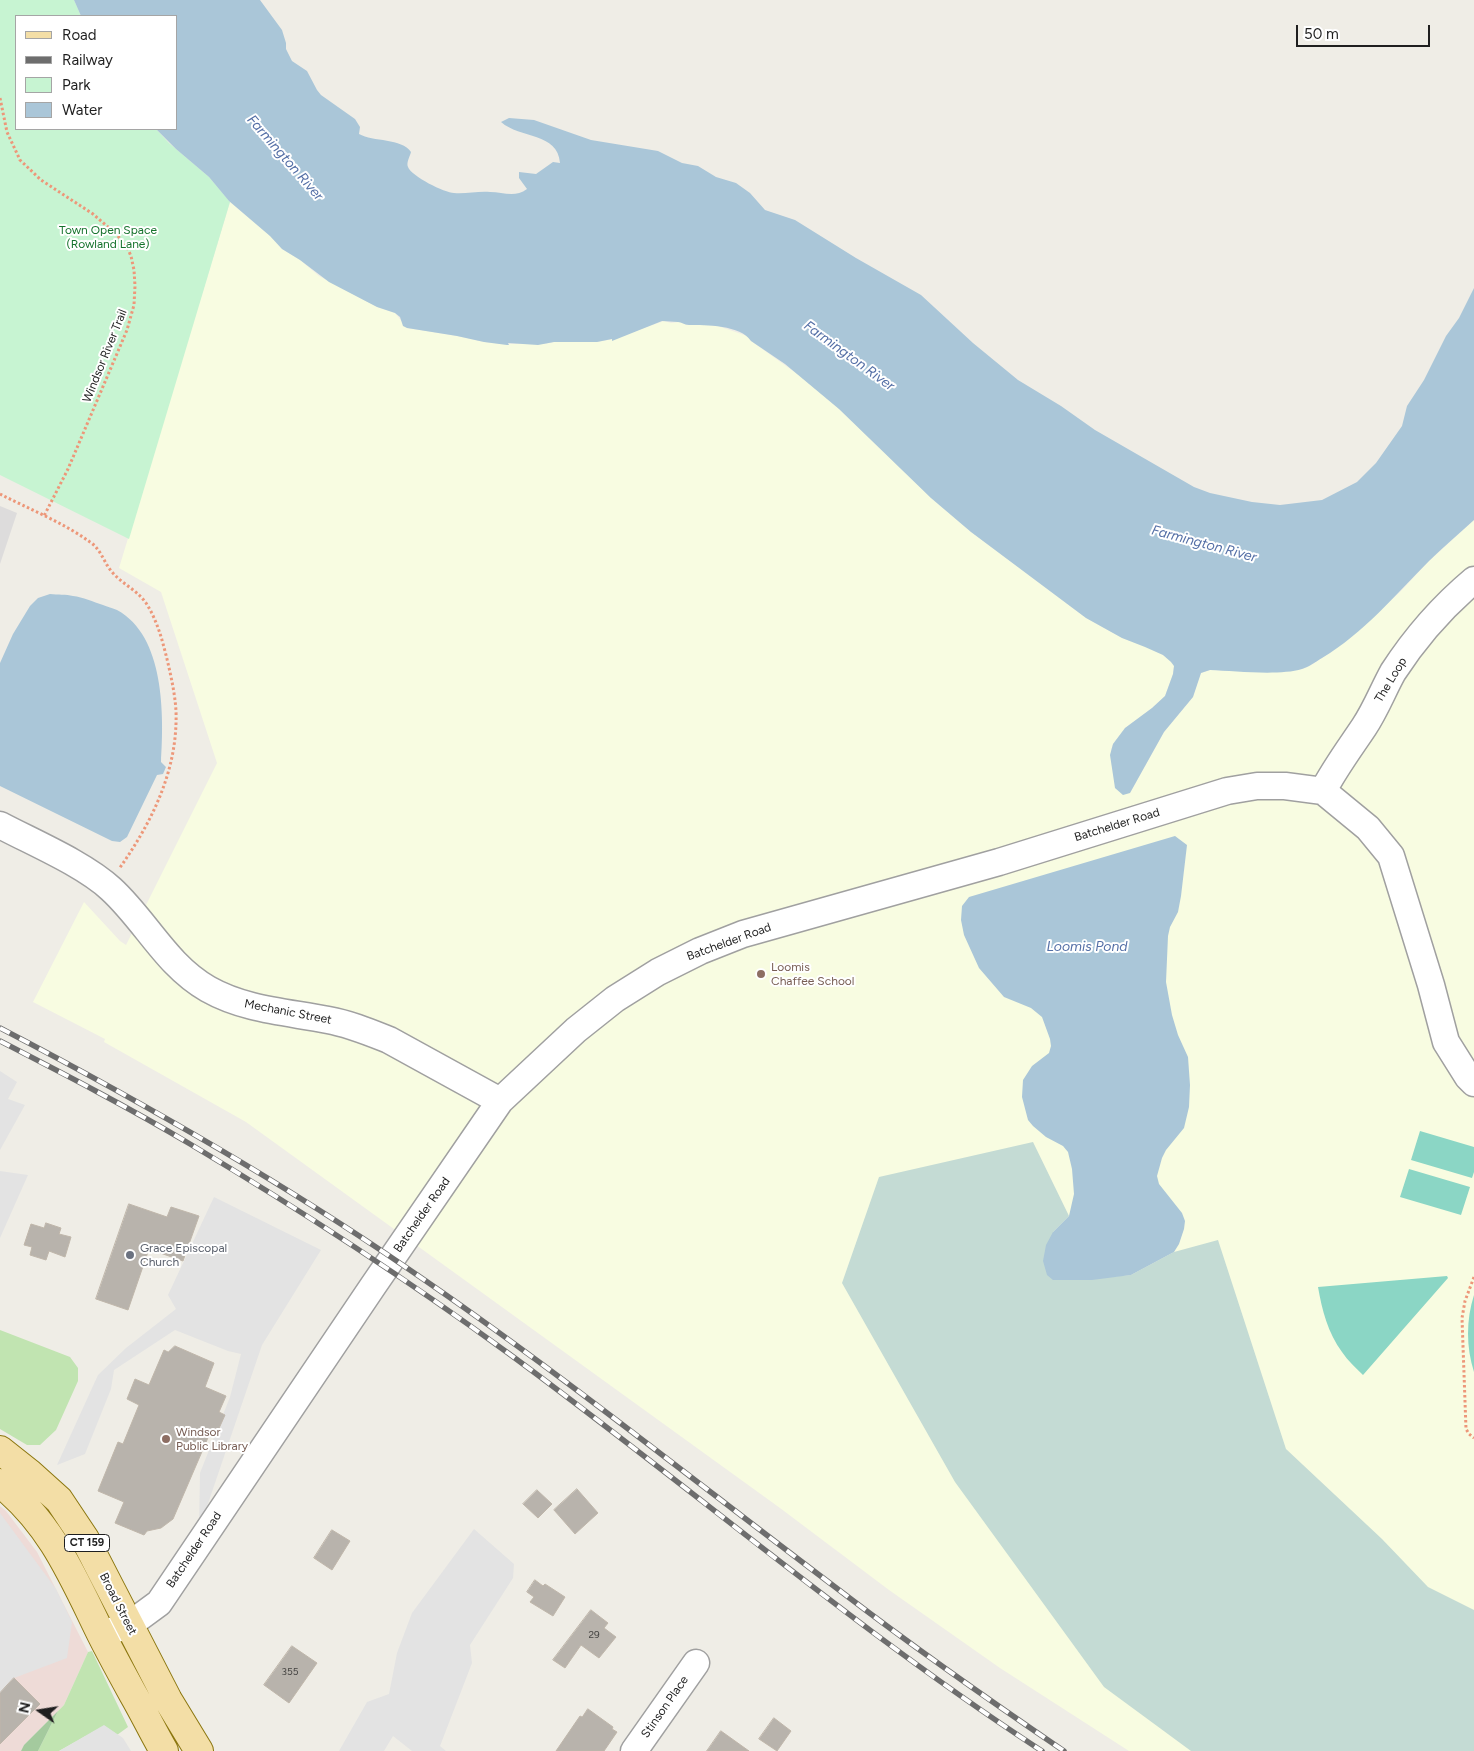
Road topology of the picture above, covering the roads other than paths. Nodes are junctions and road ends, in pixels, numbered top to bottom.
1 (1474, 580) edge
2 (1323, 791) junction
3 (0, 825) edge
4 (1474, 1083) edge
5 (500, 1101) junction
6 (0, 1450) edge
7 (14, 1483) edge
8 (129, 1625) junction
9 (101, 1634) junction
10 (696, 1663) dead end
11 (164, 1751) edge
12 (199, 1751) edge
13 (634, 1751) edge

1 - 2 street, The Loop
2 - 4 street
2 - 5 street, Batchelder Road
3 - 5 street, Mechanic Street
5 - 8 street, Batchelder Road
6 - 7 main road, Broad Street / CT 159
7 - 8 main road, Broad Street / CT 159
7 - 9 main road, Broad Street / CT 159
8 - 9 street, Batchelder Road
8 - 12 main road, Broad Street / CT 159
9 - 11 main road, Broad Street / CT 159
10 - 13 street, Stinson Place

